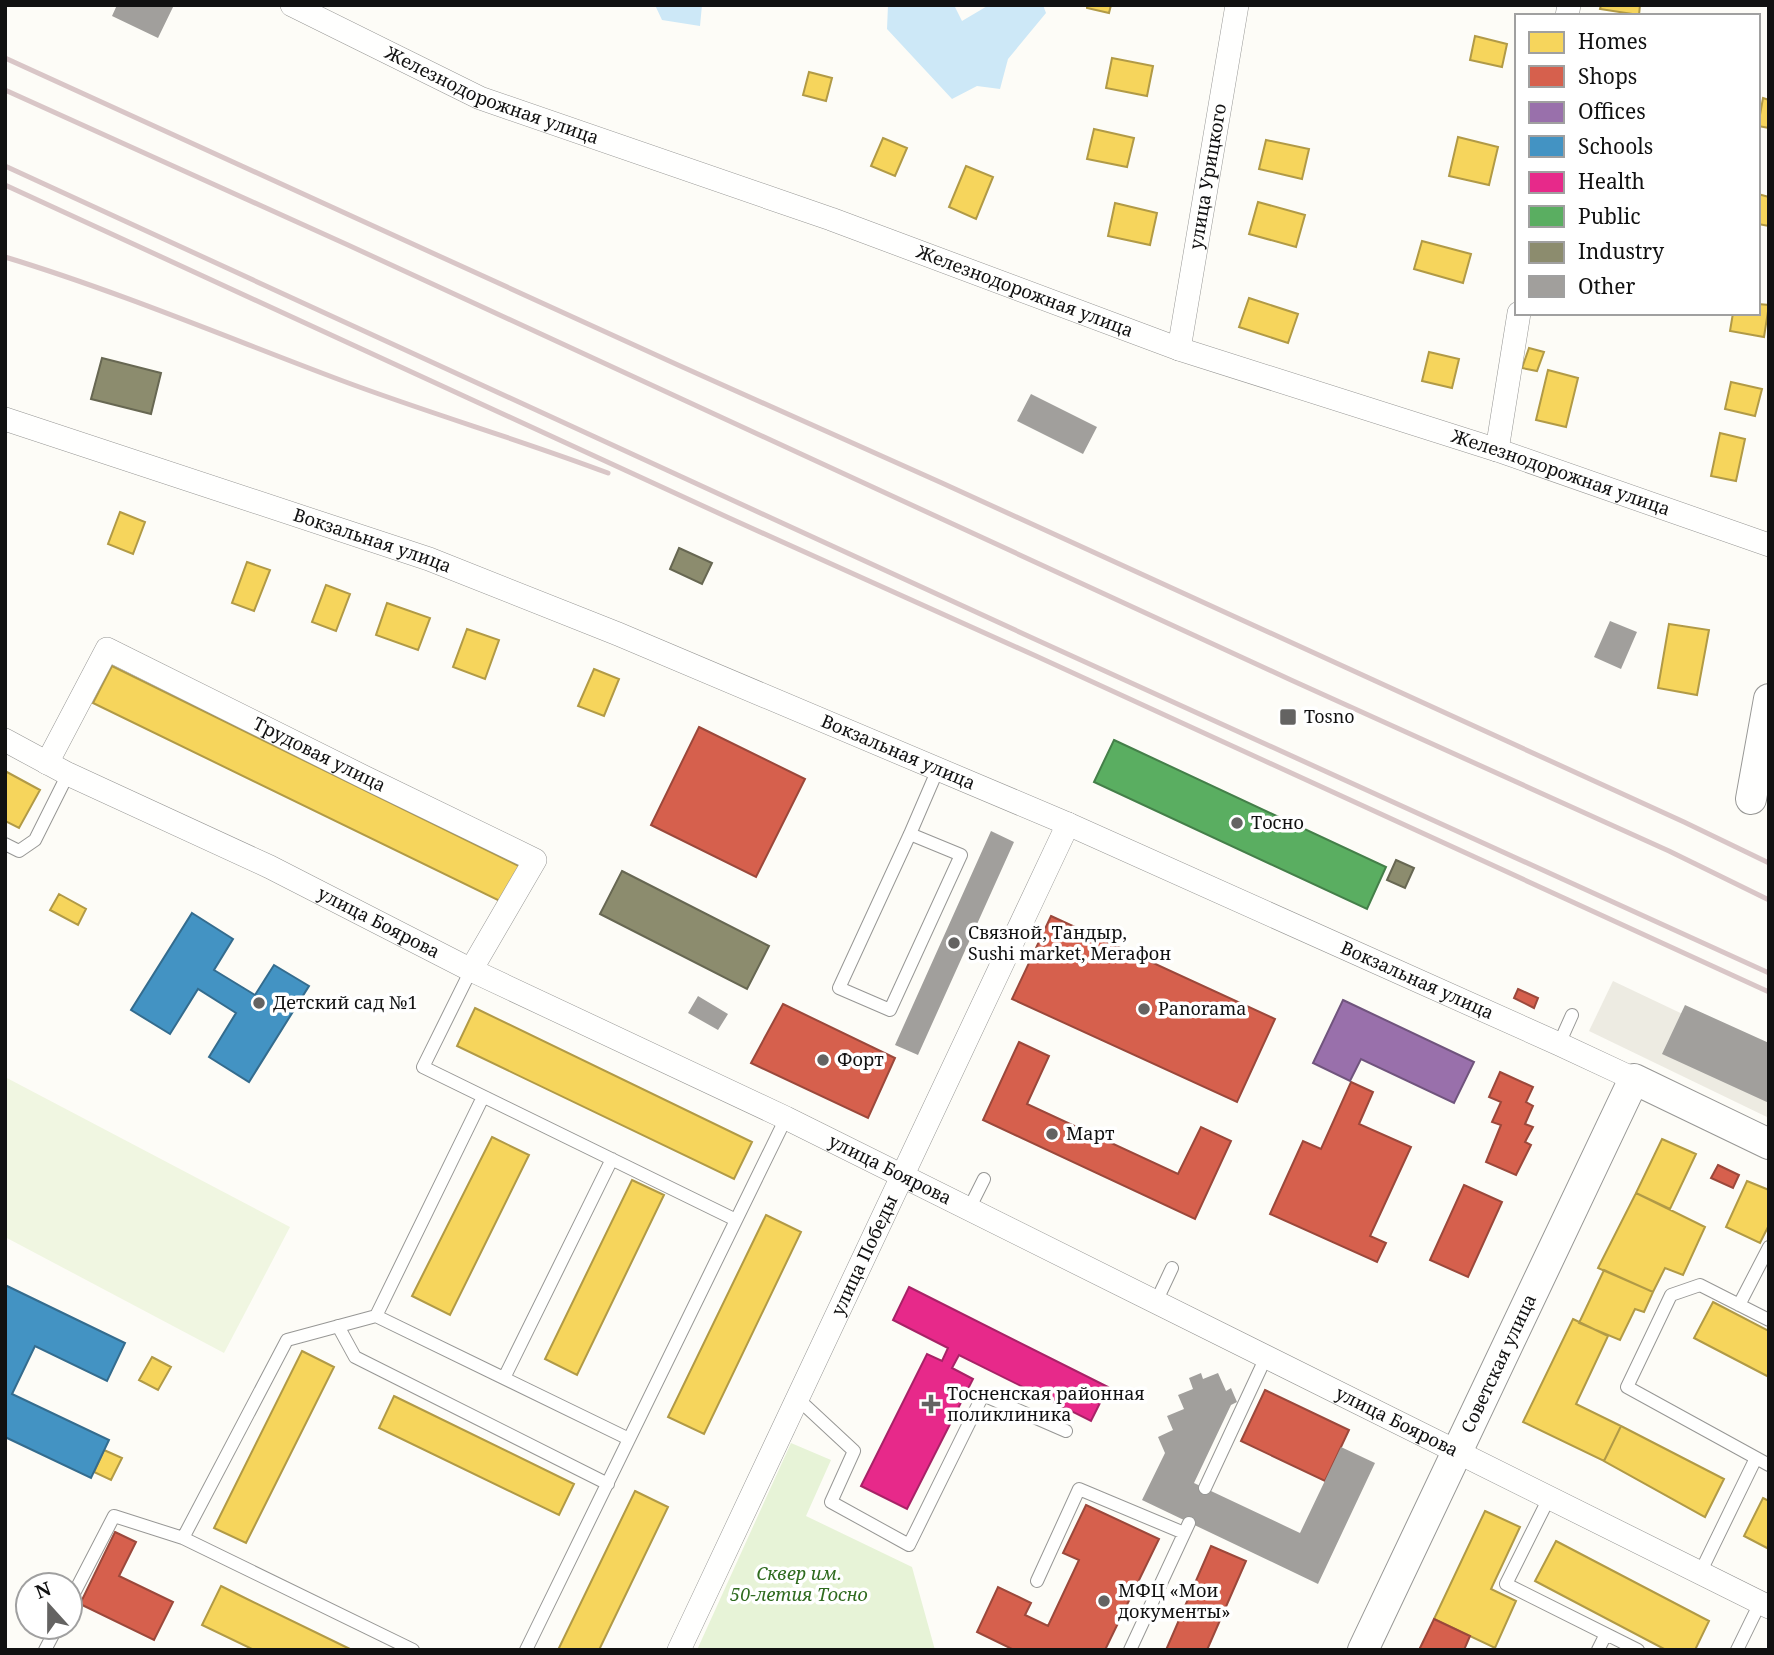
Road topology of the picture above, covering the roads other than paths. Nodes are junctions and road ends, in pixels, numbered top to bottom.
1 (292, 5) edge
2 (1237, 5) edge
3 (1519, 315) edge
4 (1179, 349) junction
5 (5, 419) edge
6 (1497, 450) junction
7 (1769, 545) edge
8 (1769, 699) edge
9 (5, 740) edge
10 (47, 763) junction
11 (938, 769) junction
12 (68, 774) junction
13 (1760, 802) edge
14 (1068, 824) junction
15 (910, 834) junction
16 (5, 844) edge
17 (471, 970) junction
18 (1573, 1015) dead end
19 (1559, 1044) junction
20 (1634, 1079) junction
21 (483, 1097) junction
22 (786, 1118) junction
23 (1769, 1144) edge
24 (612, 1159) junction
25 (903, 1176) junction
26 (984, 1180) dead end
27 (969, 1209) junction
28 (736, 1220) junction
29 (1769, 1247) edge
30 (1172, 1268) dead end
31 (1156, 1302) junction
32 (1739, 1304) junction
33 (376, 1316) junction
34 (1769, 1320) edge
35 (338, 1326) junction
36 (1266, 1357) junction
37 (505, 1378) junction
38 (798, 1399) junction
39 (1066, 1431) dead end
40 (629, 1439) junction
41 (1457, 1452) junction
42 (1756, 1458) junction
43 (1769, 1465) edge
44 (608, 1484) junction
45 (1205, 1488) dead end
46 (1549, 1498) junction
47 (183, 1538) junction
48 (1700, 1573) junction
49 (84, 1574) edge
50 (1037, 1581) dead end
51 (1765, 1605) edge
52 (1606, 1634) junction
53 (413, 1650) edge
54 (526, 1650) edge
55 (679, 1650) edge
56 (1130, 1650) edge
57 (1363, 1650) edge
58 (1598, 1650) edge
59 (1638, 1650) edge
60 (1737, 1650) edge

1 - 4 street, Железнодорожная улица
2 - 4 street, улица Урицкого
3 - 6 street
4 - 6 street, Железнодорожная улица
5 - 11 street, Вокзальная улица
6 - 7 street, Железнодорожная улица
8 - 13 street
9 - 10 street, улица Боярова
10 - 12 street, улица Боярова
10 - 17 street, Трудовая улица
11 - 14 street, Вокзальная улица
11 - 15 lane
12 - 16 lane
12 - 17 street, улица Боярова
14 - 19 street, Вокзальная улица
14 - 25 street, улица Победы
15 - 15 lane
17 - 21 lane
17 - 22 street, улица Боярова
18 - 19 lane
19 - 20 street, Вокзальная улица
20 - 23 street, Вокзальная улица
20 - 41 street, Советская улица
21 - 24 lane
21 - 33 lane
22 - 25 street, улица Боярова
22 - 28 lane
24 - 28 lane
24 - 37 lane
25 - 27 street, улица Боярова
25 - 38 street, улица Победы
26 - 27 lane
27 - 31 street, улица Боярова
28 - 40 lane
29 - 32 lane
30 - 31 lane
31 - 36 street, улица Боярова
32 - 34 lane
32 - 42 lane
33 - 35 lane
33 - 37 lane
35 - 44 lane
35 - 47 lane
36 - 41 street, улица Боярова
36 - 45 lane
37 - 40 lane
38 - 39 lane
38 - 55 street, улица Победы
40 - 44 lane
41 - 46 street, улица Боярова
41 - 57 street, Советская улица
42 - 43 lane
42 - 48 lane
44 - 54 lane
46 - 48 street, улица Боярова
46 - 52 lane
47 - 49 lane
47 - 53 lane
48 - 51 street, улица Боярова
50 - 56 lane
51 - 60 lane
52 - 58 lane
52 - 59 lane

